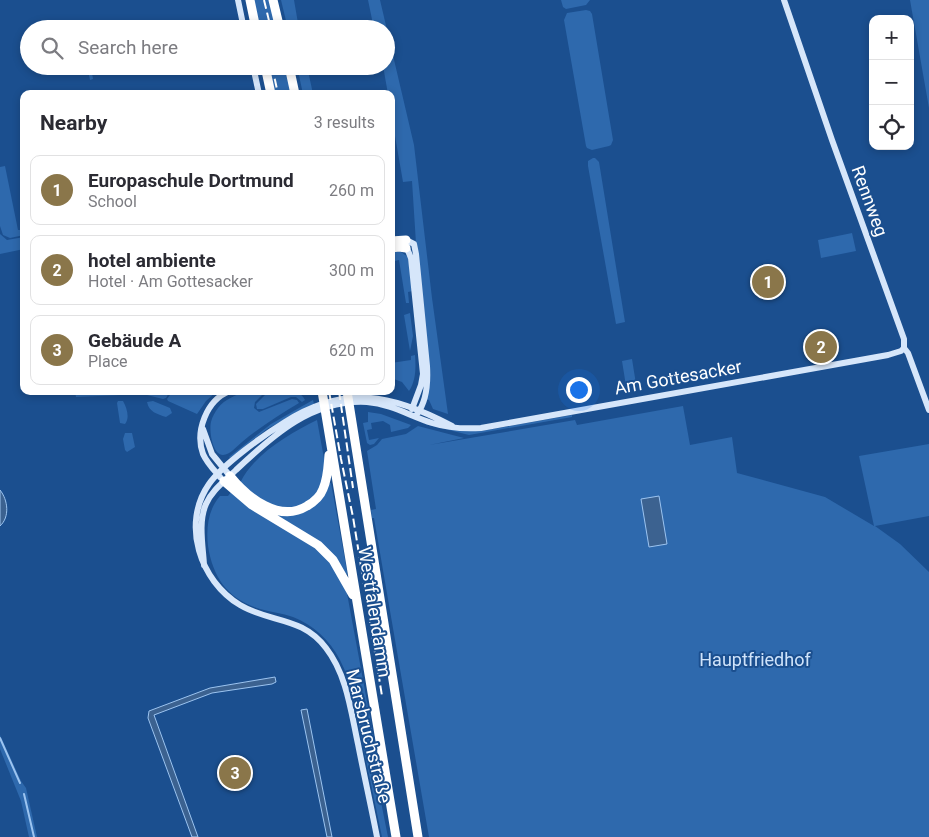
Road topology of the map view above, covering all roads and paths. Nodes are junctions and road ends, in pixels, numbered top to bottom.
1 (238, 0) edge
2 (250, 0) edge
3 (273, 0) edge
4 (784, 0) edge
5 (242, 20) edge
6 (254, 20) edge
7 (278, 20) edge
8 (255, 75) edge
9 (267, 75) edge
10 (291, 75) edge
11 (258, 90) edge
12 (270, 90) edge
13 (294, 90) edge
14 (395, 242) edge
15 (409, 244) junction
16 (395, 248) edge
17 (904, 348) junction
18 (224, 395) edge
19 (323, 395) edge
20 (348, 395) edge
21 (416, 409) junction
22 (929, 410) edge
23 (413, 415) junction
24 (456, 427) junction
25 (330, 439) junction
26 (224, 475) junction
27 (357, 604) junction
28 (377, 837) edge
29 (396, 837) edge
30 (418, 837) edge

1 - 5 street
2 - 6 highway
3 - 7 highway
4 - 17 street, Rennweg
8 - 11 street
9 - 12 highway
10 - 13 highway
14 - 15 highway
15 - 16 highway
15 - 21 street
17 - 22 street, Rennweg
17 - 24 street, Am Gottesacker
18 - 26 street
19 - 25 highway, Westfalendamm
20 - 30 highway, Westfalendamm
21 - 23 street
21 - 24 street, Am Gottesacker
21 - 26 street, Am Gottesacker
23 - 24 street, Am Gottesacker
23 - 26 street, Am Gottesacker
25 - 26 highway
25 - 27 highway, Westfalendamm
26 - 27 highway
26 - 28 street, Marsbruchstraße
27 - 29 highway, Westfalendamm

